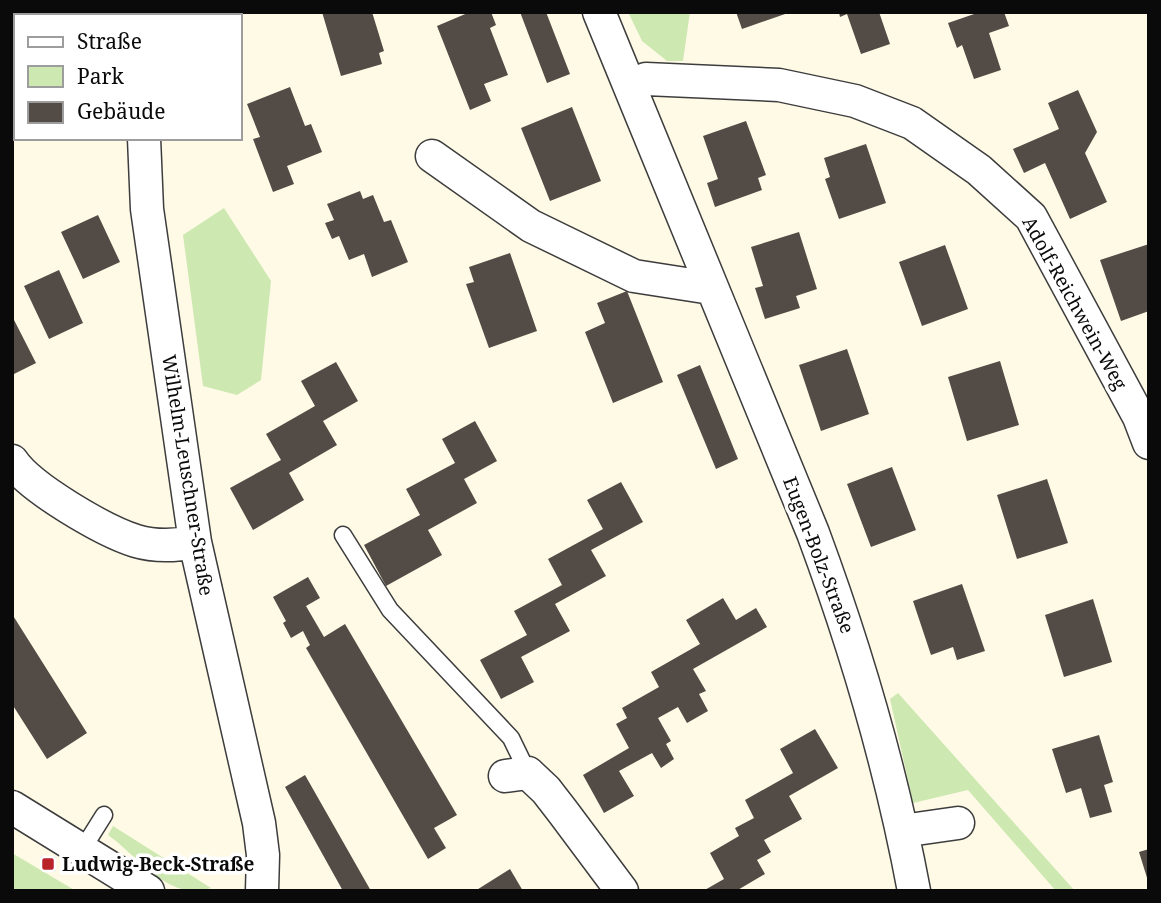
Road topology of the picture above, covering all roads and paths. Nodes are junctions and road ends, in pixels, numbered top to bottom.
1 (599, 12) edge
2 (630, 85) junction
3 (144, 140) edge
4 (432, 156) dead end
5 (711, 288) junction
6 (1149, 443) edge
7 (12, 461) edge
8 (343, 535) dead end
9 (195, 542) junction
10 (516, 775) joint
11 (12, 807) edge
12 (103, 815) dead end
13 (958, 823) dead end
14 (902, 831) junction
15 (82, 850) junction
16 (148, 891) edge
17 (262, 891) edge
18 (622, 891) edge
19 (914, 891) edge

1 - 2 street, Eugen-Bolz-Straße
2 - 5 street, Eugen-Bolz-Straße
2 - 6 street, Adolf-Reichwein-Weg
3 - 9 street, Wilhelm-Leuschner-Straße
4 - 5 street
5 - 14 street, Eugen-Bolz-Straße
7 - 9 street
8 - 10 lane
9 - 17 street, Wilhelm-Leuschner-Straße
10 - 18 street
11 - 15 street
12 - 15 lane
13 - 14 street
14 - 19 street, Eugen-Bolz-Straße
15 - 16 street

